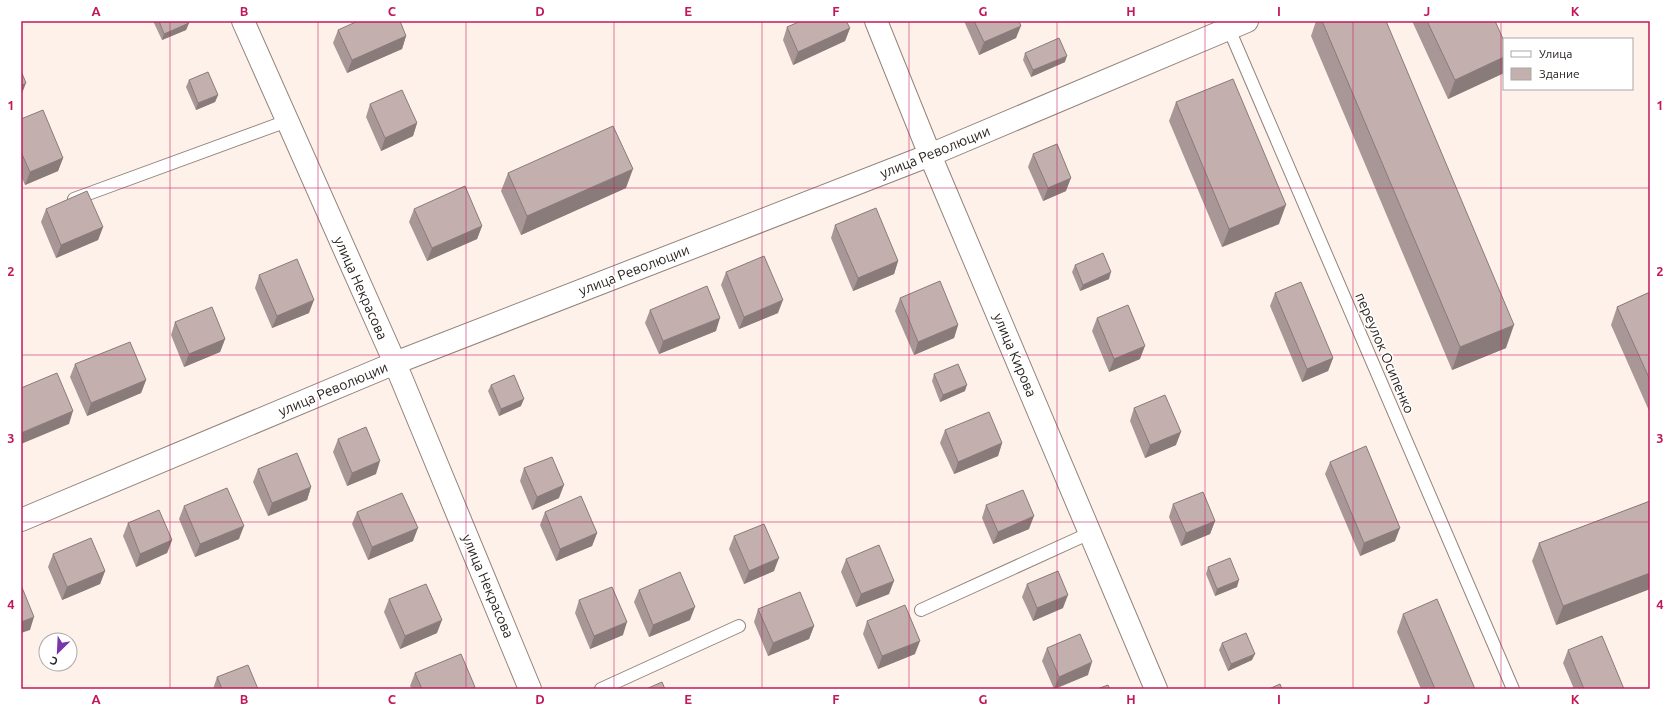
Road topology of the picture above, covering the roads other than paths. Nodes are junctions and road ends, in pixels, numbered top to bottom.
1 (243, 21) edge
2 (876, 21) edge
3 (1238, 25) edge
4 (287, 121) junction
5 (930, 155) junction
6 (65, 202) edge
7 (395, 363) junction
8 (21, 520) edge
9 (1090, 533) junction
10 (921, 610) dead end
11 (739, 626) dead end
12 (530, 689) edge
13 (601, 689) edge
14 (1156, 689) edge
15 (1513, 689) edge

1 - 4 street, улица Некрасова
2 - 5 street, улица Кирова
3 - 5 street, улица Революции
3 - 15 lane, переулок Осипенко
4 - 6 lane
4 - 7 street, улица Некрасова
5 - 7 street, улица Революции
5 - 9 street, улица Кирова
7 - 8 street, улица Революции
7 - 12 street, улица Некрасова
9 - 10 lane
9 - 14 street, улица Кирова
11 - 13 lane

